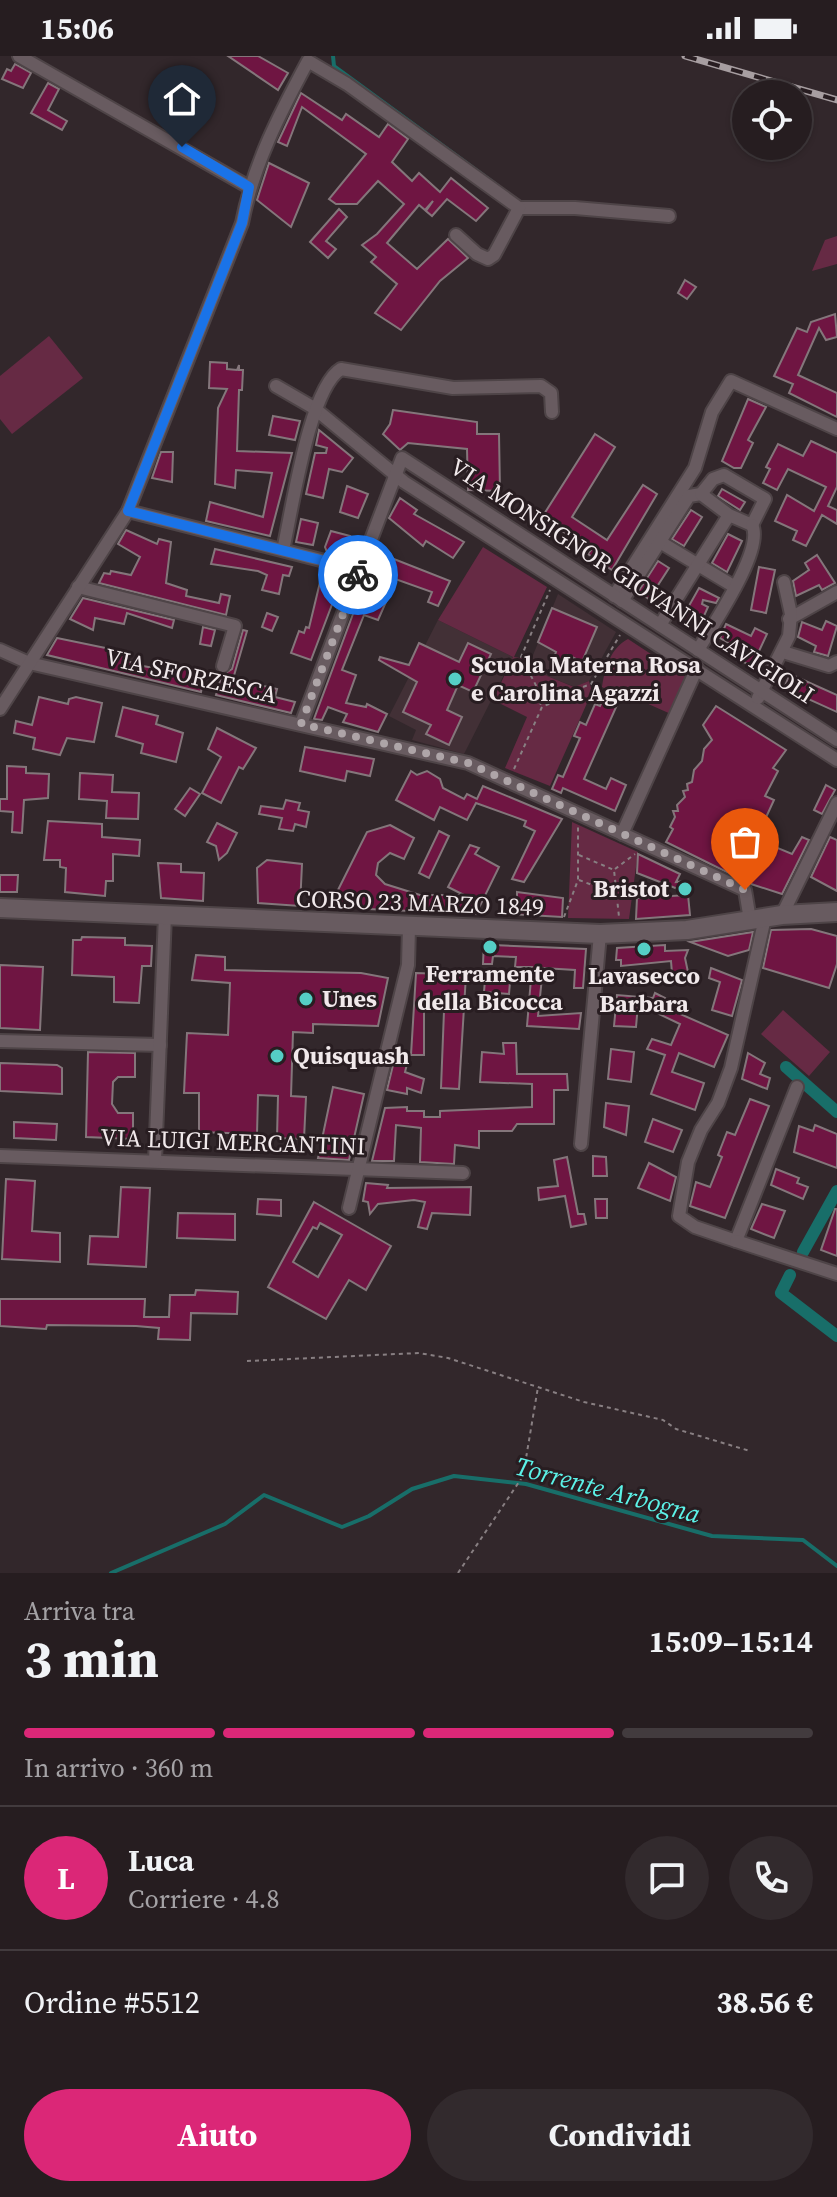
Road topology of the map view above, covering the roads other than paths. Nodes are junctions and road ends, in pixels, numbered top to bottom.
1 (19, 56) edge
2 (249, 187) junction
3 (519, 208) junction
4 (669, 216) dead end
5 (456, 235) dead end
6 (276, 386) dead end
7 (314, 408) junction
8 (552, 412) dead end
9 (837, 429) edge
10 (395, 476) junction
11 (701, 494) junction
12 (128, 511) junction
13 (729, 515) junction
14 (752, 525) junction
15 (660, 542) junction
16 (283, 550) junction
17 (698, 565) junction
18 (360, 570) junction
19 (784, 582) dead end
20 (78, 587) junction
21 (735, 587) junction
22 (837, 592) edge
23 (618, 598) junction
24 (789, 619) junction
25 (660, 625) junction
26 (0, 650) edge
27 (698, 650) junction
28 (783, 652) junction
29 (837, 662) edge
30 (29, 663) junction
31 (223, 666) dead end
32 (697, 668) junction
33 (762, 691) junction
34 (754, 704) junction
35 (0, 709) edge
36 (301, 724) junction
37 (837, 740) edge
38 (837, 760) edge
39 (837, 803) edge
40 (622, 834) junction
41 (0, 908) edge
42 (837, 912) edge
43 (165, 915) junction
44 (766, 918) junction
45 (409, 927) junction
46 (600, 934) junction
47 (0, 1041) edge
48 (160, 1045) junction
49 (797, 1087) dead end
50 (581, 1144) dead end
51 (0, 1156) edge
52 (155, 1161) junction
53 (359, 1168) junction
54 (463, 1173) dead end
55 (349, 1208) dead end
56 (736, 1241) junction
57 (837, 1274) edge

1 - 2 street
2 - 3 street
2 - 12 street
3 - 4 street
3 - 5 street
6 - 7 street, VIA MONSIGNOR GIOVANNI CAVIGIOLI
7 - 8 street
7 - 10 street, VIA MONSIGNOR GIOVANNI CAVIGIOLI
7 - 16 street
9 - 23 street
10 - 18 street
10 - 23 street, VIA MONSIGNOR GIOVANNI CAVIGIOLI
10 - 32 street, VIA MONSIGNOR GIOVANNI CAVIGIOLI
11 - 13 street
11 - 14 street
11 - 15 street
12 - 16 street
12 - 20 street
13 - 14 street
13 - 17 street
14 - 21 street
15 - 17 street
15 - 23 street
16 - 18 street
17 - 21 street
17 - 25 street
18 - 36 street
19 - 24 street
20 - 30 street
20 - 31 street
21 - 27 street
22 - 24 street
23 - 25 street, VIA MONSIGNOR GIOVANNI CAVIGIOLI
24 - 28 street
25 - 27 street, VIA MONSIGNOR GIOVANNI CAVIGIOLI
26 - 30 street, VIA SFORZESCA
27 - 33 street, VIA MONSIGNOR GIOVANNI CAVIGIOLI
28 - 29 street
28 - 33 street
30 - 35 street
30 - 36 street, VIA SFORZESCA
32 - 34 street, VIA MONSIGNOR GIOVANNI CAVIGIOLI
32 - 40 street
33 - 34 street
33 - 37 street, VIA MONSIGNOR GIOVANNI CAVIGIOLI
34 - 38 street, VIA MONSIGNOR GIOVANNI CAVIGIOLI
36 - 40 street, VIA SFORZESCA
39 - 44 street
40 - 44 street, VIA SFORZESCA
41 - 43 main road, CORSO 23 MARZO 1849
42 - 44 main road, CORSO 23 MARZO 1849
43 - 45 main road, CORSO 23 MARZO 1849
43 - 48 street
44 - 46 main road, CORSO 23 MARZO 1849
44 - 56 street
45 - 46 main road, CORSO 23 MARZO 1849
45 - 53 street
46 - 50 street
47 - 48 street
48 - 52 street
49 - 56 street
51 - 52 street, VIA LUIGI MERCANTINI
52 - 53 street, VIA LUIGI MERCANTINI
53 - 54 street, VIA LUIGI MERCANTINI
53 - 55 street
56 - 57 street

